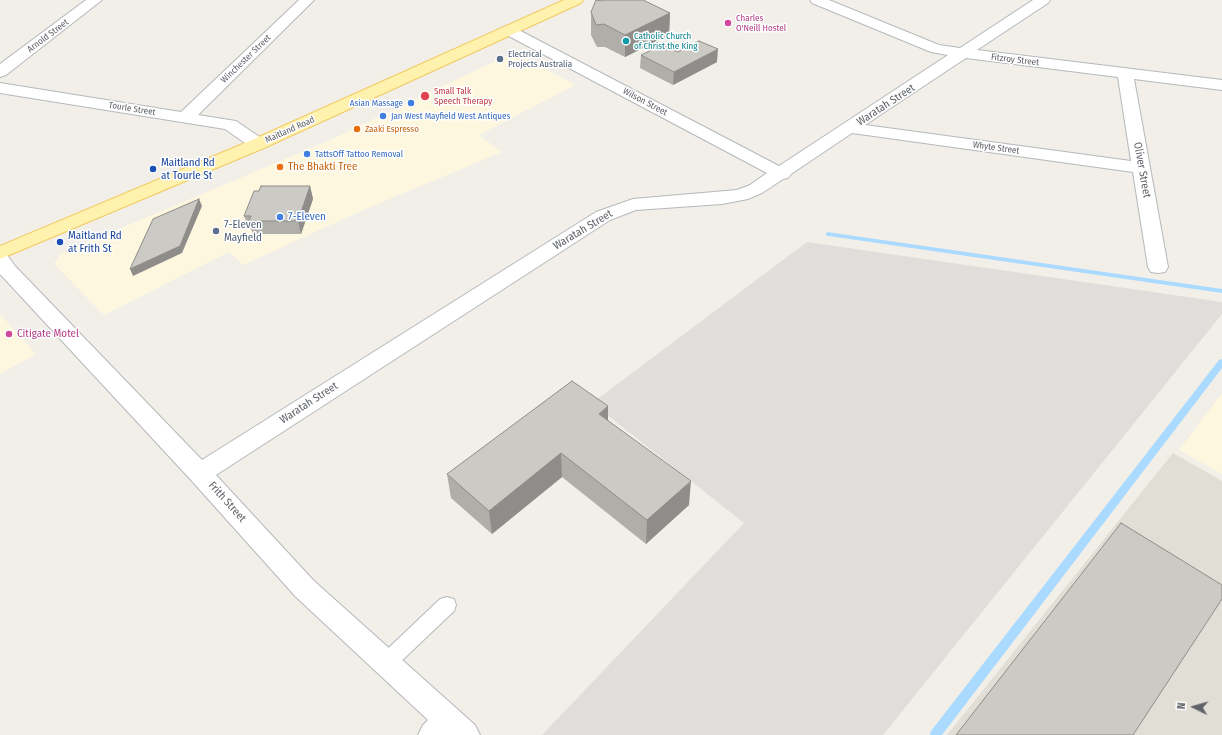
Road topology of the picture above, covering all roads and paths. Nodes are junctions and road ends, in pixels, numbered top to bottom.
1 (95, 0) edge
2 (307, 0) edge
3 (576, 0) edge
4 (817, 0) edge
5 (1043, 0) edge
6 (508, 30) junction
7 (964, 53) junction
8 (0, 72) edge
9 (1125, 73) junction
10 (1222, 85) edge
11 (0, 88) edge
12 (185, 118) junction
13 (851, 128) junction
14 (258, 144) junction
15 (1142, 168) junction
16 (782, 174) junction
17 (0, 253) edge
18 (0, 259) edge
19 (1158, 267) dead end
20 (200, 473) junction
21 (447, 605) dead end
22 (386, 663) junction
23 (449, 730) edge

1 - 8 street, Arnold Street
2 - 12 street, Winchester Street
3 - 6 main road, Maitland Road
4 - 7 street, Fitzroy Street
5 - 7 street, Waratah Street
6 - 14 main road, Maitland Road
6 - 16 street, Wilson Street
7 - 9 street, Fitzroy Street
7 - 13 street, Waratah Street
9 - 10 street, Fitzroy Street
9 - 15 street, Oliver Street
11 - 12 street, Tourle Street
12 - 14 street, Tourle Street
13 - 15 street, Whyte Street
13 - 16 street, Waratah Street
14 - 17 main road, Maitland Road
15 - 19 street, Oliver Street
16 - 20 street, Waratah Street
18 - 20 street, Frith Street
20 - 22 street, Frith Street
21 - 22 lane
22 - 23 street, Frith Street

